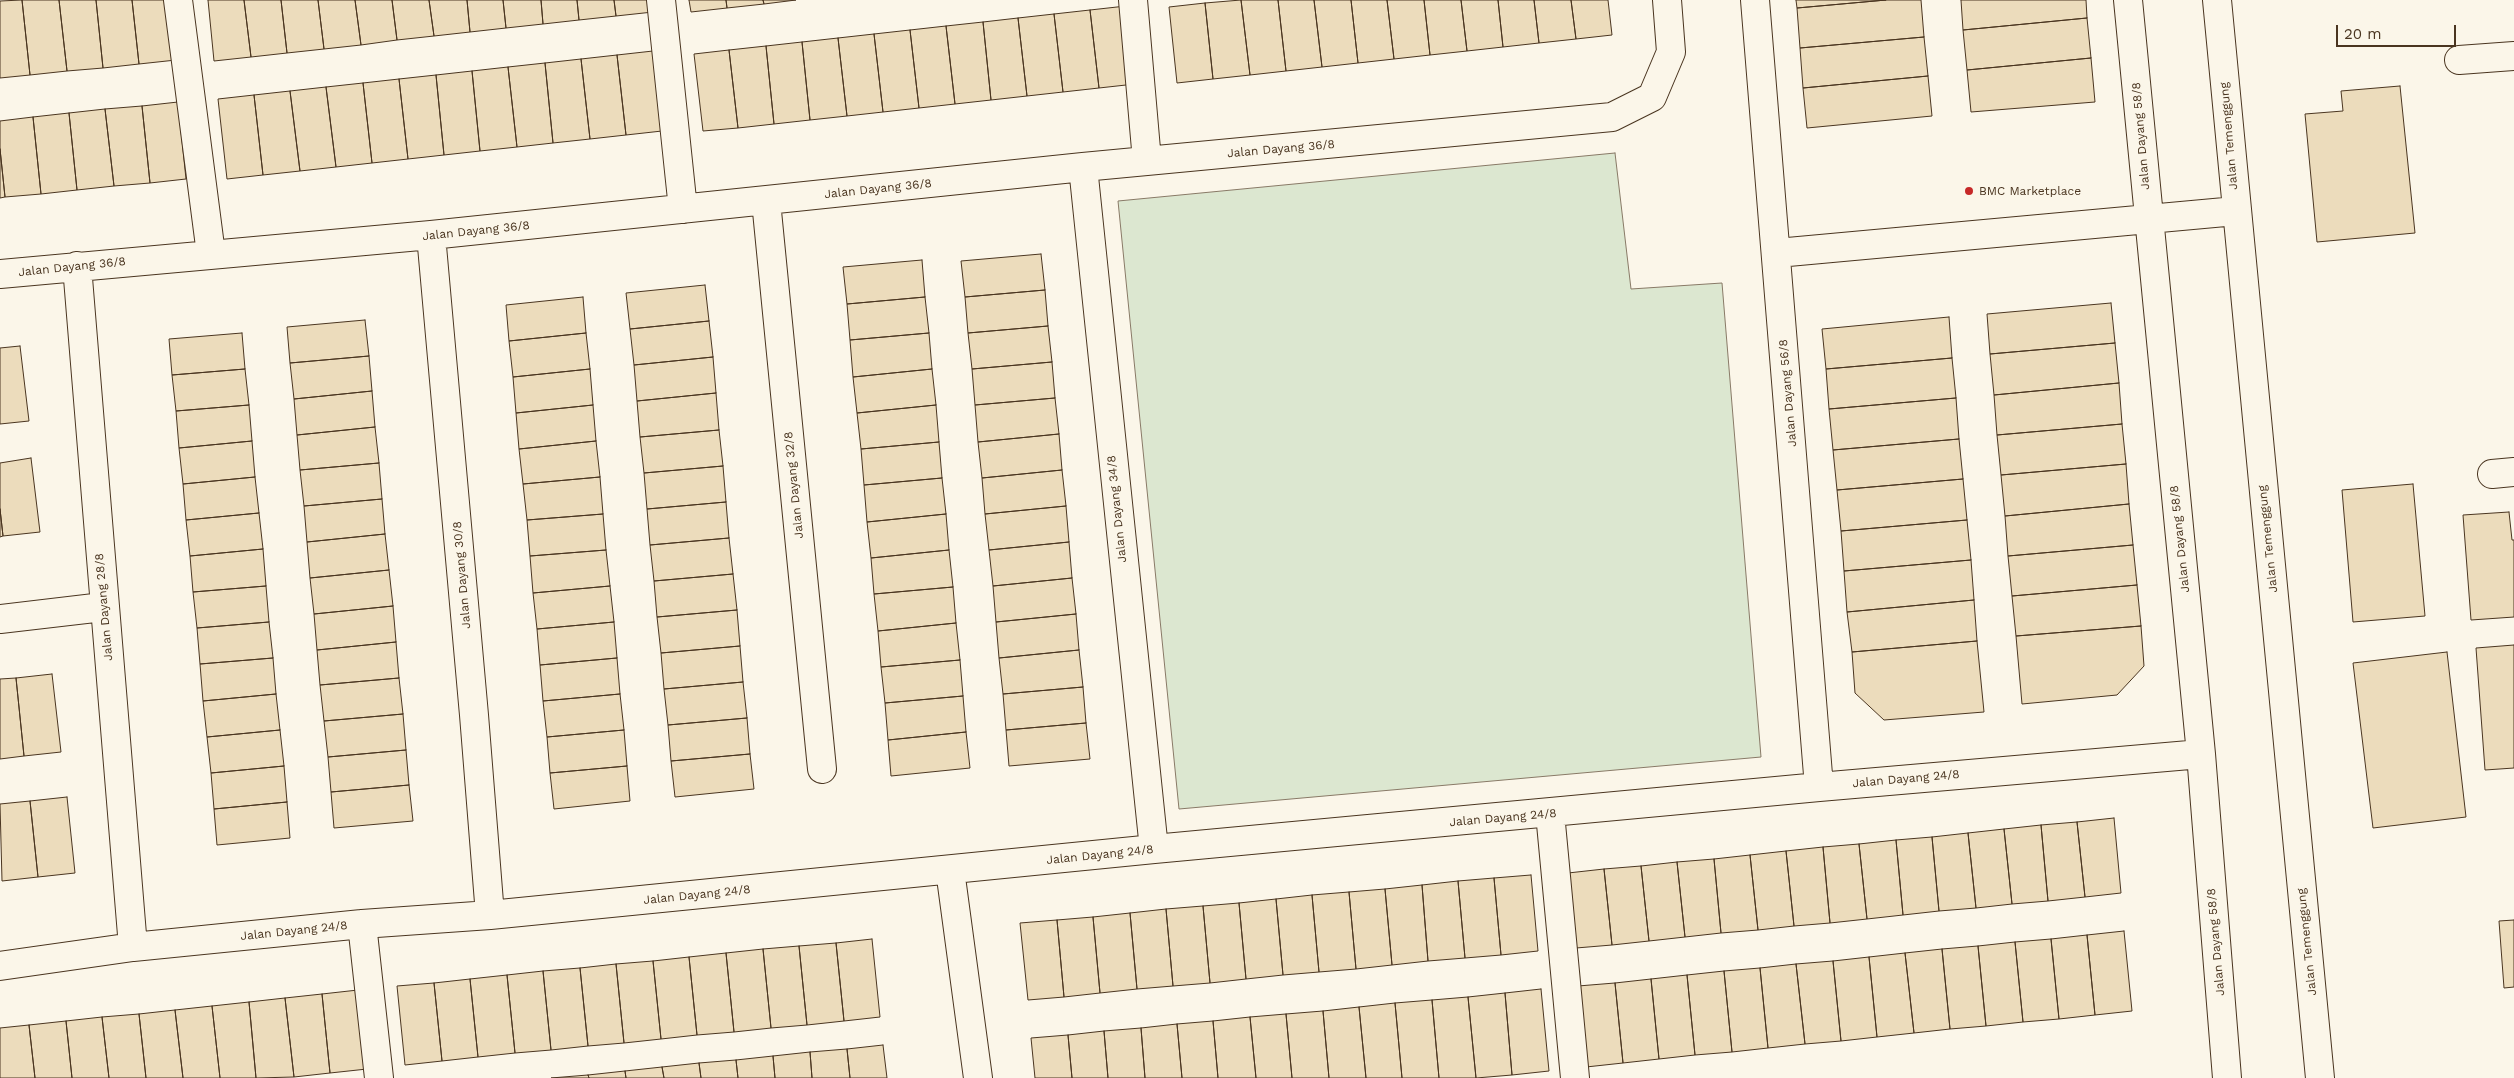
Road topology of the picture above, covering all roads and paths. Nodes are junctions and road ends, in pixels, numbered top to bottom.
1 (178, 0) edge
2 (661, 0) edge
3 (1133, 0) edge
4 (1667, 0) edge
5 (1755, 0) edge
6 (2128, 0) edge
7 (2217, 0) edge
8 (2514, 56) edge
9 (2459, 60) dead end
10 (1146, 162) junction
11 (1083, 168) junction
12 (766, 201) junction
13 (683, 209) junction
14 (2236, 211) junction
15 (2149, 220) junction
16 (431, 235) junction
17 (1777, 253) junction
18 (211, 254) junction
19 (77, 266) junction
20 (0, 274) edge
21 (104, 607) junction
22 (0, 619) edge
23 (2201, 754) junction
24 (822, 769) dead end
25 (1819, 787) junction
26 (1550, 814) junction
27 (1154, 849) junction
28 (950, 870) junction
29 (490, 915) junction
30 (362, 924) junction
31 (133, 947) junction
32 (0, 966) edge
33 (379, 1078) edge
34 (978, 1078) edge
35 (1575, 1078) edge
36 (2227, 1078) edge
37 (2320, 1078) edge

1 - 18 street
2 - 13 street
3 - 10 street
4 - 10 street, Jalan Dayang 36/8
5 - 17 street, Jalan Dayang 56/8
6 - 15 street, Jalan Dayang 58/8
7 - 14 street, Jalan Temenggung
8 - 9 street
10 - 11 street, Jalan Dayang 36/8
11 - 12 street, Jalan Dayang 36/8
11 - 27 street, Jalan Dayang 34/8
12 - 13 street, Jalan Dayang 36/8
12 - 24 street, Jalan Dayang 32/8
13 - 16 street, Jalan Dayang 36/8
14 - 15 street
14 - 37 street, Jalan Temenggung
15 - 17 street
15 - 23 street, Jalan Dayang 58/8
16 - 18 street, Jalan Dayang 36/8
16 - 29 street, Jalan Dayang 30/8
17 - 25 street, Jalan Dayang 56/8
18 - 19 street, Jalan Dayang 36/8
19 - 20 street, Jalan Dayang 36/8
19 - 21 street, Jalan Dayang 28/8
21 - 22 street
21 - 31 street, Jalan Dayang 28/8
23 - 25 street, Jalan Dayang 24/8
23 - 36 street, Jalan Dayang 58/8
25 - 26 street, Jalan Dayang 24/8
26 - 27 street, Jalan Dayang 24/8
26 - 35 street
27 - 28 street, Jalan Dayang 24/8
28 - 29 street, Jalan Dayang 24/8
28 - 34 street
29 - 30 street, Jalan Dayang 24/8
30 - 31 street, Jalan Dayang 24/8
30 - 33 street
31 - 32 street, Jalan Dayang 24/8

